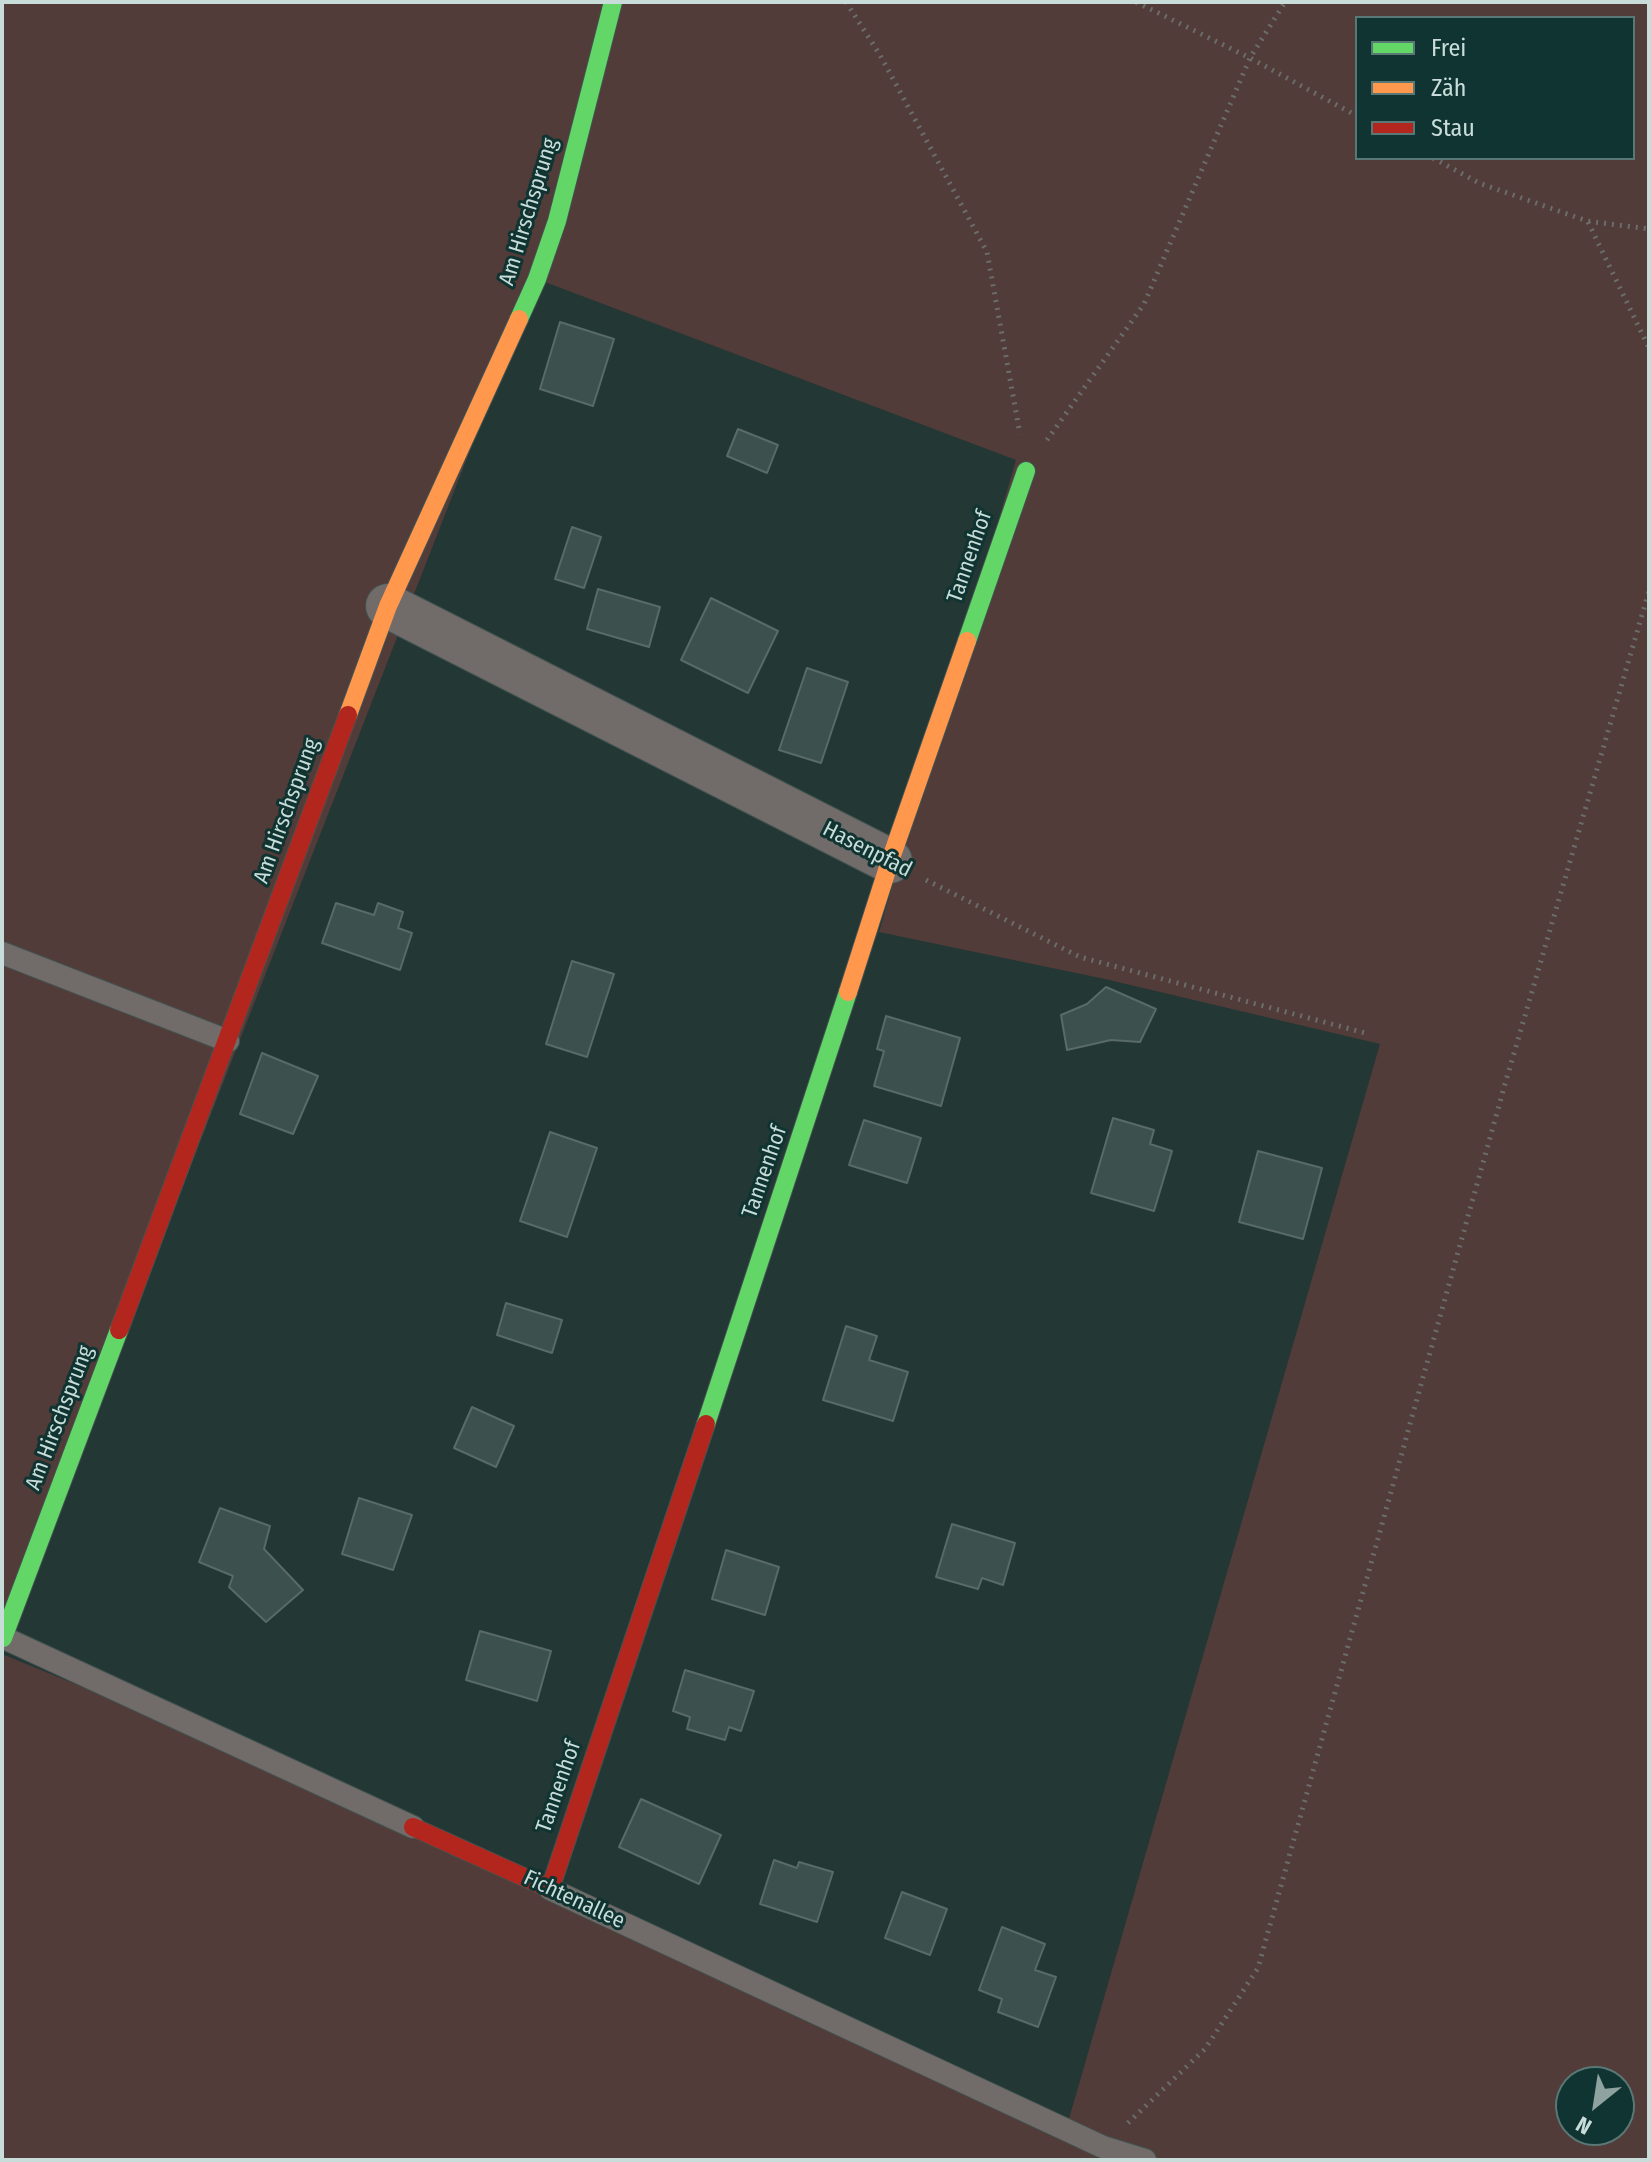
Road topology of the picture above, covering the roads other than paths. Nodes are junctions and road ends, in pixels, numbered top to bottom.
1 (613, 2) edge
2 (1026, 471) road end
3 (388, 606) junction
4 (890, 861) junction
5 (2, 953) edge
6 (228, 1041) junction
7 (3, 1637) edge
8 (413, 1827) joint
9 (550, 1889) junction
10 (1145, 2160) edge

1 - 3 street, Am Hirschsprung
2 - 4 street, Tannenhof
3 - 4 street, Hasenpfad
3 - 6 street, Am Hirschsprung
4 - 9 street, Tannenhof
5 - 6 lane
6 - 7 street, Am Hirschsprung
7 - 8 lane, Fichtenallee
8 - 9 street, Fichtenallee
9 - 10 lane, Fichtenallee

